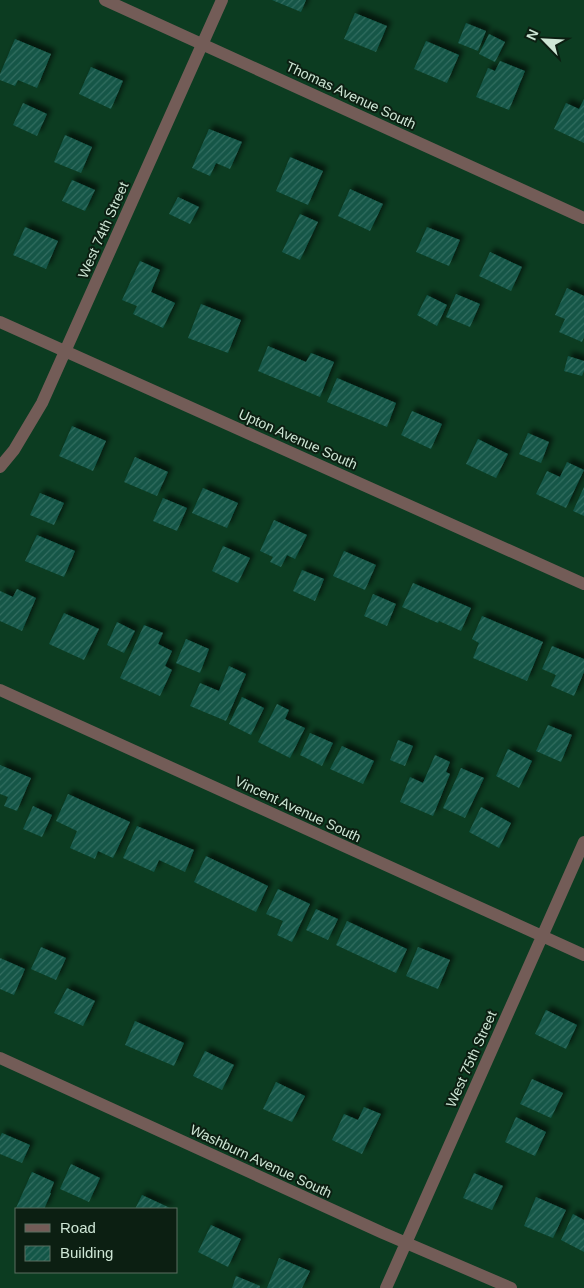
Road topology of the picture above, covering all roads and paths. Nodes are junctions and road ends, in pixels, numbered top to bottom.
1 (105, 0) edge
2 (222, 0) edge
3 (202, 44) junction
4 (584, 218) edge
5 (0, 322) edge
6 (65, 351) junction
7 (0, 467) edge
8 (584, 584) edge
9 (0, 690) edge
10 (584, 842) edge
11 (542, 937) junction
12 (584, 955) edge
13 (0, 1058) edge
14 (407, 1242) junction
15 (386, 1288) edge
16 (510, 1288) edge

1 - 3 street, Thomas Avenue South
2 - 3 street, West 74th Street
3 - 4 street, Thomas Avenue South
3 - 6 street, West 74th Street
5 - 6 street, Upton Avenue South
6 - 7 street, West 74th Street
6 - 8 street, Upton Avenue South
9 - 11 street, Vincent Avenue South
10 - 11 street, West 75th Street
11 - 12 street, Vincent Avenue South
11 - 14 street, West 75th Street
13 - 14 street, Washburn Avenue South
14 - 15 street, West 75th Street
14 - 16 street, Washburn Avenue South

